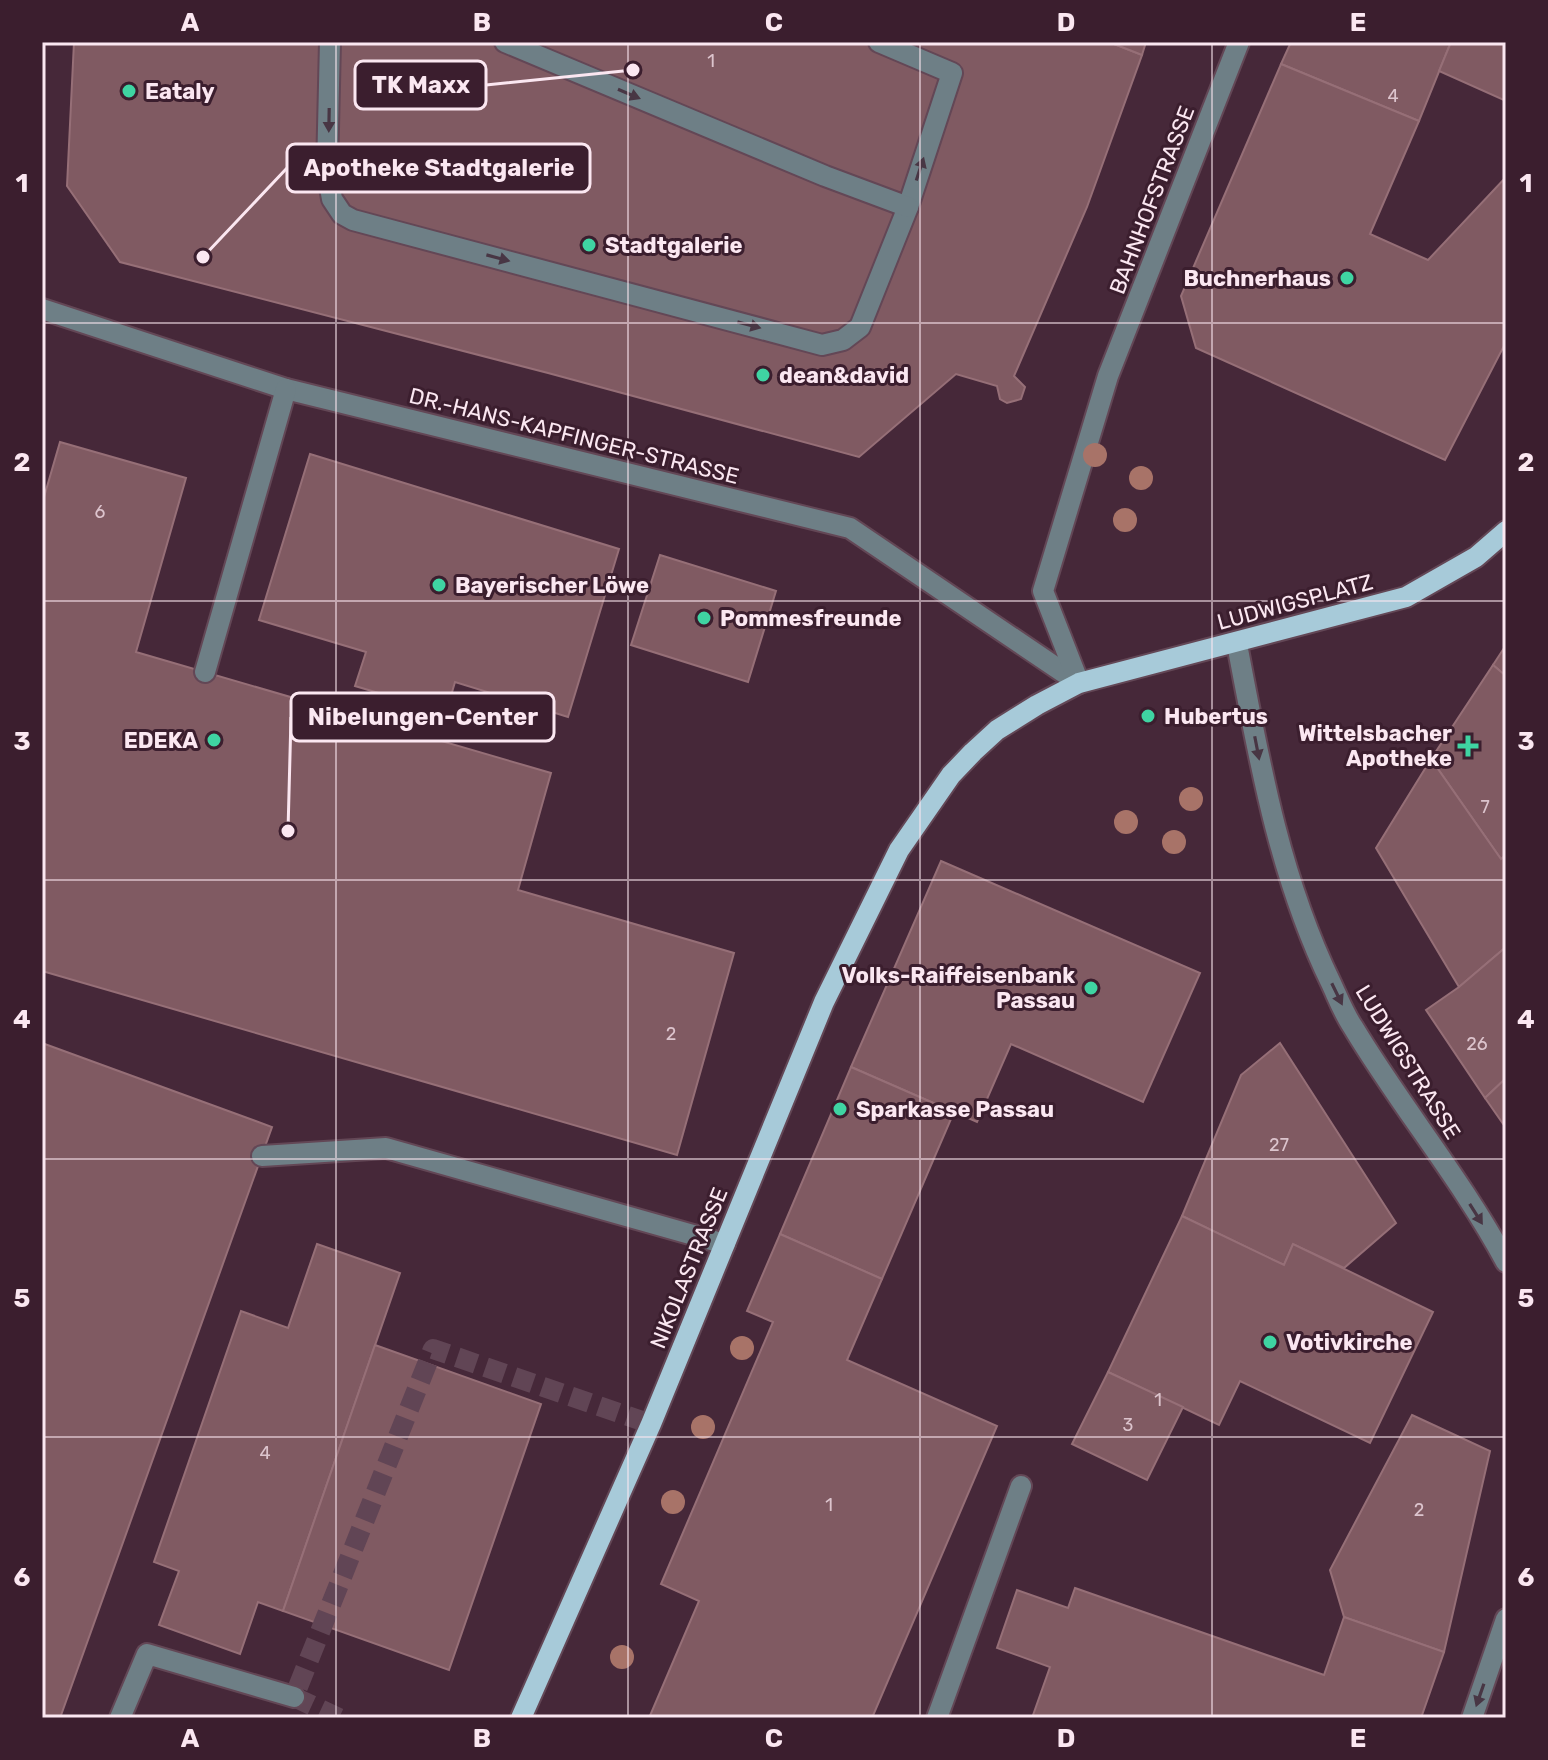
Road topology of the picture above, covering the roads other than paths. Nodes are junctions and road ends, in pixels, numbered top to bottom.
1 (330, 42) edge
2 (505, 42) edge
3 (879, 42) edge
4 (1239, 42) edge
5 (908, 207) junction
6 (42, 309) edge
7 (286, 389) junction
8 (1506, 531) edge
9 (1237, 644) junction
10 (205, 672) dead end
11 (1079, 683) junction
12 (906, 839) joint
13 (262, 1156) dead end
14 (725, 1244) junction
15 (1506, 1262) edge
16 (1021, 1486) dead end
17 (1506, 1619) edge
18 (294, 1697) dead end
19 (120, 1718) edge
20 (521, 1718) edge
21 (937, 1718) edge
22 (1472, 1718) edge

1 -> 5 street
2 -> 5 street
5 -> 3 street
4 - 11 street, BAHNHOFSTRASSE
6 - 7 street, DR.-HANS-KAPFINGER-STRASSE
7 - 10 street
7 - 11 street, DR.-HANS-KAPFINGER-STRASSE
8 - 9 main road, LUDWIGSPLATZ
9 - 11 main road, LUDWIGSPLATZ
9 -> 15 street, LUDWIGSTRASSE
11 - 12 main road, LUDWIGSPLATZ
12 - 14 main road, NIKOLASTRASSE
13 - 14 street
14 - 20 main road, NIKOLASTRASSE
16 - 21 street
17 -> 22 street
18 - 19 street

